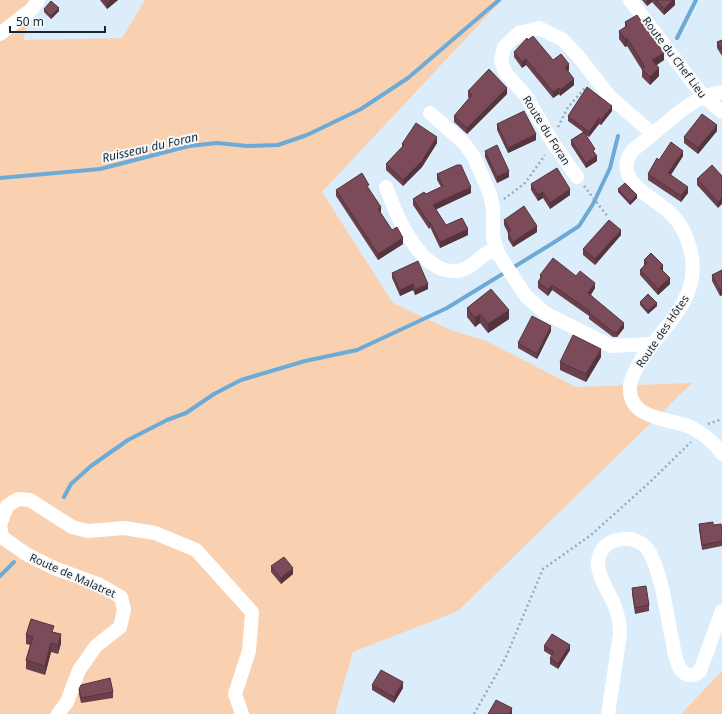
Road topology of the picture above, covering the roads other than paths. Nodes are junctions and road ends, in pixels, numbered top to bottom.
1 (38, 0) edge
2 (630, 0) edge
3 (0, 34) edge
4 (722, 92) edge
5 (703, 96) junction
6 (722, 112) edge
7 (430, 113) dead end
8 (653, 134) junction
9 (580, 181) road end
10 (386, 187) dead end
11 (502, 260) junction
12 (652, 344) junction
13 (722, 454) edge
14 (722, 611) edge
15 (58, 714) edge
16 (242, 714) edge
17 (608, 714) edge

1 - 3 street
2 - 5 street, Route du Chef Lieu
4 - 5 street
5 - 6 street, Route du Chef Lieu
5 - 8 street, Route des Hôtes
7 - 11 street
8 - 9 street, Route du Foran
8 - 12 street, Route des Hôtes
10 - 11 street
11 - 12 street
12 - 13 street, Route des Hôtes
14 - 17 street
15 - 16 street, Route de Malatret

